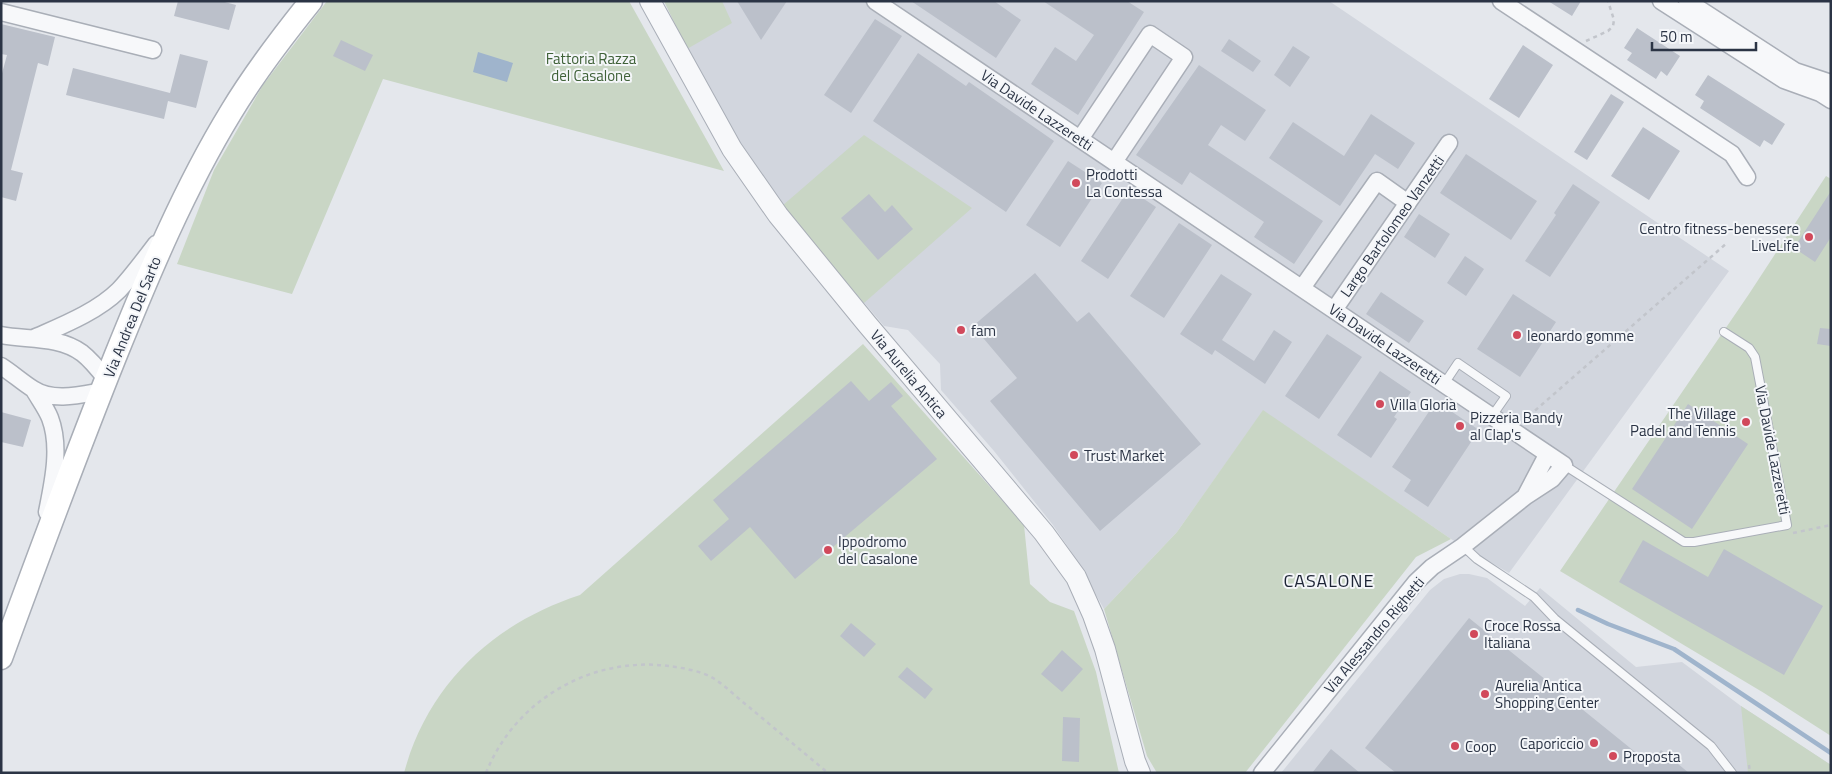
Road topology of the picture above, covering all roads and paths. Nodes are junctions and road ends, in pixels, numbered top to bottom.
1 (310, 1) edge
2 (650, 1) edge
3 (876, 1) edge
4 (1501, 1) edge
5 (1608, 1) edge
6 (1661, 1) edge
7 (1687, 1) edge
8 (1, 12) edge
9 (152, 50) dead end
10 (1579, 53) junction
11 (1831, 83) edge
12 (1831, 100) edge
13 (1080, 138) junction
14 (1449, 143) dead end
15 (1114, 162) junction
16 (1747, 177) dead end
17 (1408, 203) junction
18 (173, 220) junction
19 (1727, 244) dead end
20 (1302, 288) junction
21 (1334, 310) junction
22 (1724, 332) dead end
23 (1, 335) edge
24 (34, 338) junction
25 (1, 366) edge
26 (1444, 384) junction
27 (104, 385) junction
28 (34, 390) junction
29 (1492, 416) junction
30 (1512, 430) junction
31 (1546, 454) junction
32 (1564, 466) junction
33 (1526, 496) junction
34 (1787, 525) junction
35 (1831, 525) edge
36 (1463, 546) junction
37 (39, 553) junction
38 (1, 658) edge
39 (1749, 765) dead end
40 (1140, 769) edge
41 (486, 773) edge
42 (828, 773) edge
43 (1262, 773) edge
44 (1732, 773) edge
45 (1750, 773) edge

1 - 18 main road, Via Andrea Del Sarto
2 - 40 street, Via Aurelia Antica
3 - 13 street, Via Davide Lazzeretti
4 - 10 street
5 - 10 path
6 - 12 street
7 - 11 street
8 - 9 street
10 - 16 street
13 - 15 street, Via Davide Lazzeretti
13 - 15 street
14 - 17 street, Largo Bartolomeo Vanzetti
15 - 20 street, Via Davide Lazzeretti
17 - 20 street
17 - 21 street, Largo Bartolomeo Vanzetti
18 - 24 street
18 - 27 main road, Via Andrea Del Sarto
19 - 30 path
20 - 21 street, Via Davide Lazzeretti
21 - 26 street, Via Davide Lazzeretti
22 - 34 lane, Via Davide Lazzeretti
23 - 24 street
24 - 27 street
25 - 28 street
26 - 29 street, Via Davide Lazzeretti
26 - 29 lane
27 - 28 street
27 - 37 main road, Via Andrea Del Sarto
28 - 37 street
29 - 30 street, Via Davide Lazzeretti
30 - 31 street, Via Davide Lazzeretti
31 - 32 street, Via Davide Lazzeretti
31 - 33 street
32 - 33 street, Via Alessandro Righetti
32 - 34 lane, Via Davide Lazzeretti
33 - 36 street, Via Alessandro Righetti
34 - 35 path
36 - 43 street, Via Alessandro Righetti
36 - 44 lane
37 - 38 main road, Via Andrea Del Sarto
39 - 45 path
41 - 42 path

